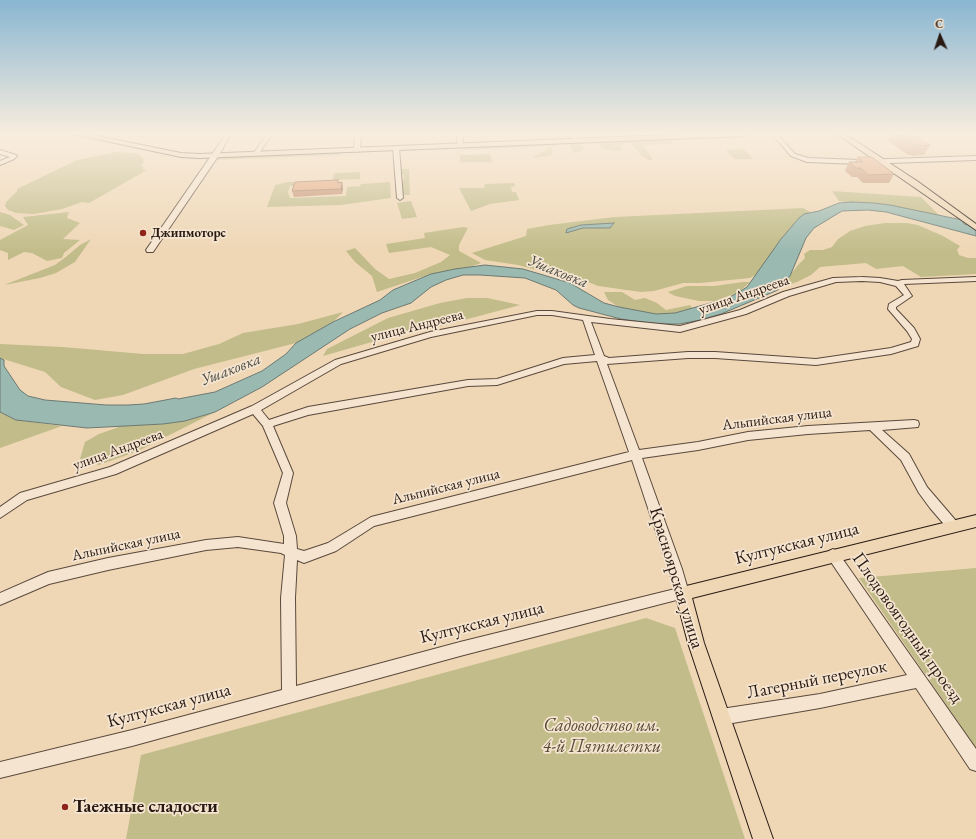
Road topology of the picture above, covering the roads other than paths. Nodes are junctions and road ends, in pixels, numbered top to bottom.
1 (203, 173) edge
2 (398, 173) edge
3 (898, 173) edge
4 (400, 198) dead end
5 (976, 228) edge
6 (150, 250) dead end
7 (976, 279) edge
8 (899, 284) junction
9 (586, 318) junction
10 (600, 358) junction
11 (256, 409) junction
12 (267, 424) junction
13 (914, 424) dead end
14 (872, 426) junction
15 (635, 455) junction
16 (0, 514) edge
17 (976, 521) edge
18 (953, 526) junction
19 (291, 553) junction
20 (833, 555) junction
21 (682, 593) junction
22 (0, 599) edge
23 (919, 680) junction
24 (289, 694) junction
25 (721, 717) junction
26 (976, 763) edge
27 (0, 770) edge
28 (763, 839) edge

1 - 6 street
2 - 4 street
3 - 5 main road
7 - 8 street
8 - 9 street, улица Андреева
8 - 10 street
9 - 10 street, Красноярская улица
9 - 11 street, улица Андреева
10 - 12 street
10 - 15 street, Красноярская улица
11 - 12 street
11 - 16 street, улица Андреева
12 - 19 street
13 - 14 street, Альпийская улица
14 - 15 street, Альпийская улица
14 - 18 street
15 - 19 street, Альпийская улица
15 - 21 street, Красноярская улица
17 - 18 main road, Култукская улица
18 - 20 main road, Култукская улица
19 - 22 street, Альпийская улица
19 - 24 street
20 - 21 main road, Култукская улица
20 - 23 street, Плодовоягодный проезд
21 - 24 street, Култукская улица
21 - 25 main road, Красноярская улица
23 - 25 street, Лагерный переулок
23 - 26 street, Плодовоягодный проезд
24 - 27 street, Култукская улица
25 - 28 main road, Красноярская улица

